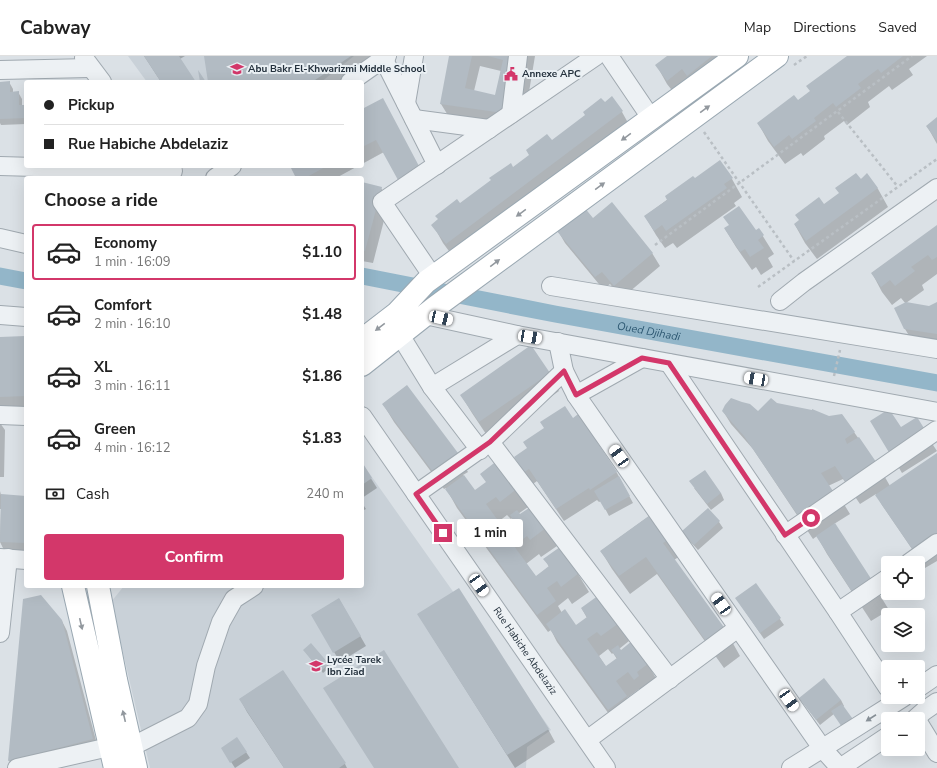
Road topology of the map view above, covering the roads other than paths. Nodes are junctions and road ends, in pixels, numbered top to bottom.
1 (414, 56) edge
2 (518, 56) edge
3 (596, 56) edge
4 (609, 56) edge
5 (737, 56) edge
6 (777, 56) edge
7 (385, 57) edge
8 (86, 62) edge
9 (0, 70) edge
10 (100, 80) edge
11 (353, 80) edge
12 (406, 103) junction
13 (511, 114) junction
14 (651, 118) junction
15 (414, 119) junction
16 (489, 129) junction
17 (437, 165) junction
18 (0, 166) edge
19 (24, 167) edge
20 (58, 168) edge
21 (229, 168) edge
22 (173, 172) edge
23 (218, 176) edge
24 (937, 188) edge
25 (0, 238) edge
26 (24, 244) edge
27 (429, 280) junction
28 (551, 286) dead end
29 (780, 301) dead end
30 (430, 311) junction
31 (0, 315) edge
32 (24, 317) edge
33 (517, 334) junction
34 (400, 335) junction
35 (364, 338) edge
36 (558, 342) junction
37 (937, 349) edge
38 (642, 358) junction
39 (669, 363) junction
40 (364, 364) edge
41 (564, 371) junction
42 (432, 387) junction
43 (576, 395) junction
44 (937, 412) edge
45 (0, 415) edge
46 (24, 416) edge
47 (364, 419) edge
48 (937, 430) edge
49 (485, 446) junction
50 (416, 494) junction
51 (785, 535) junction
52 (937, 543) edge
53 (919, 556) edge
54 (4, 558) edge
55 (24, 560) edge
56 (881, 583) edge
57 (73, 588) edge
58 (98, 588) edge
59 (251, 588) edge
60 (838, 612) junction
61 (738, 628) junction
62 (0, 633) edge
63 (881, 674) edge
64 (937, 675) edge
65 (670, 678) junction
66 (925, 683) edge
67 (937, 702) edge
68 (886, 704) edge
69 (923, 712) edge
70 (925, 734) edge
71 (586, 740) junction
72 (881, 741) edge
73 (110, 747) junction
74 (131, 747) junction
75 (822, 748) junction
76 (937, 753) edge
77 (17, 768) edge
78 (115, 768) edge
79 (136, 768) edge
80 (606, 768) edge
81 (791, 768) edge
82 (840, 768) edge

1 - 12 street
2 - 13 street
3 - 13 street
4 - 14 street
5 - 14 main road
30 -> 6 main road
7 - 11 street
7 - 12 street
8 - 9 street
8 - 10 street
12 - 15 street
13 - 16 street
14 -> 27 main road
15 - 16 street
15 - 17 street
16 - 17 street
17 - 27 street
18 - 19 street
20 - 22 street
21 - 23 street
24 - 29 street
25 - 26 street
27 -> 35 main road
28 - 37 street
30 - 33 street
30 - 34 main road
31 - 32 street
33 - 36 street
33 - 42 street
34 - 40 main road
34 - 42 street
36 - 38 street
36 - 41 street
38 - 39 street
38 - 43 street
39 - 44 street
39 - 51 street
41 - 43 street
41 - 49 street
42 - 49 street
43 - 61 street
45 - 46 street
47 - 50 street, Rue Habiche Abdelaziz
48 - 51 street
49 - 50 street
49 - 65 street
50 - 71 street, Rue Habiche Abdelaziz
51 - 60 street
52 - 53 street
54 - 55 street
54 - 62 street
56 - 60 street
57 -> 73 main road
74 -> 58 main road
59 - 74 street
60 - 63 street
61 - 65 street
61 - 75 street
64 - 66 street
65 - 71 street
67 - 69 street
68 -> 75 street
70 - 76 street
71 - 80 street, Rue Habiche Abdelaziz
72 - 82 street
73 - 77 street
73 - 78 main road
74 - 79 main road
75 - 81 street
75 - 82 street

